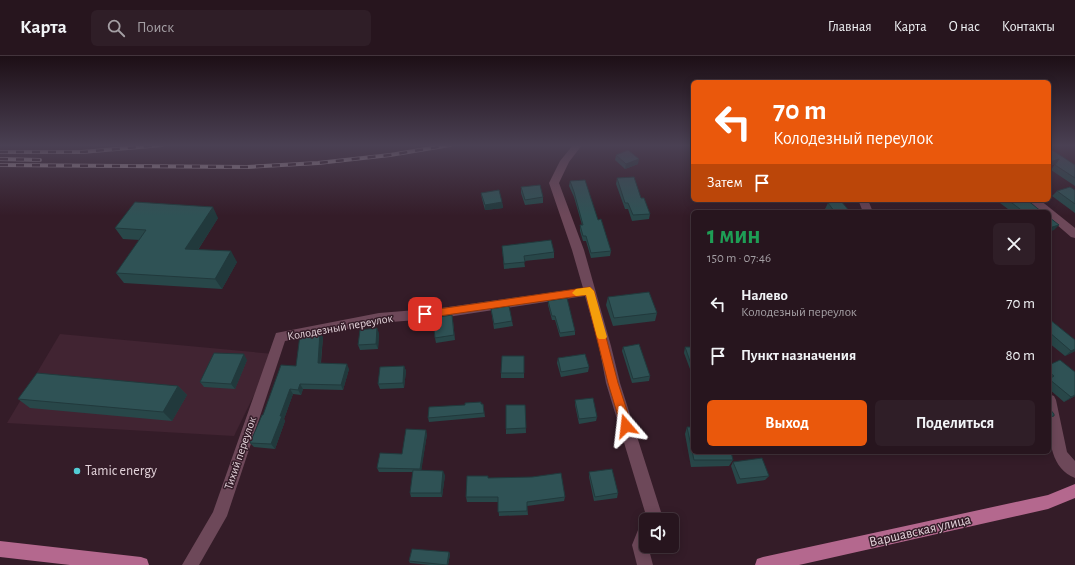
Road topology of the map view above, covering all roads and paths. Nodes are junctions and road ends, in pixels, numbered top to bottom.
1 (561, 169) edge
2 (1036, 202) edge
3 (1046, 210) edge
4 (1051, 214) edge
5 (1075, 234) edge
6 (590, 291) junction
7 (280, 337) joint
8 (1051, 410) edge
9 (1075, 471) edge
10 (1075, 491) edge
11 (653, 513) edge
12 (0, 549) edge
13 (642, 553) edge
14 (141, 565) edge
15 (190, 565) edge
16 (644, 565) edge
17 (763, 565) edge

1 - 6 street
2 - 3 street
4 - 5 street
6 - 7 street, Колодезный переулок
6 - 11 street
7 - 15 street, Тихий переулок
8 - 9 street
10 - 17 main road, Варшавская улица
12 - 14 main road
13 - 16 street

